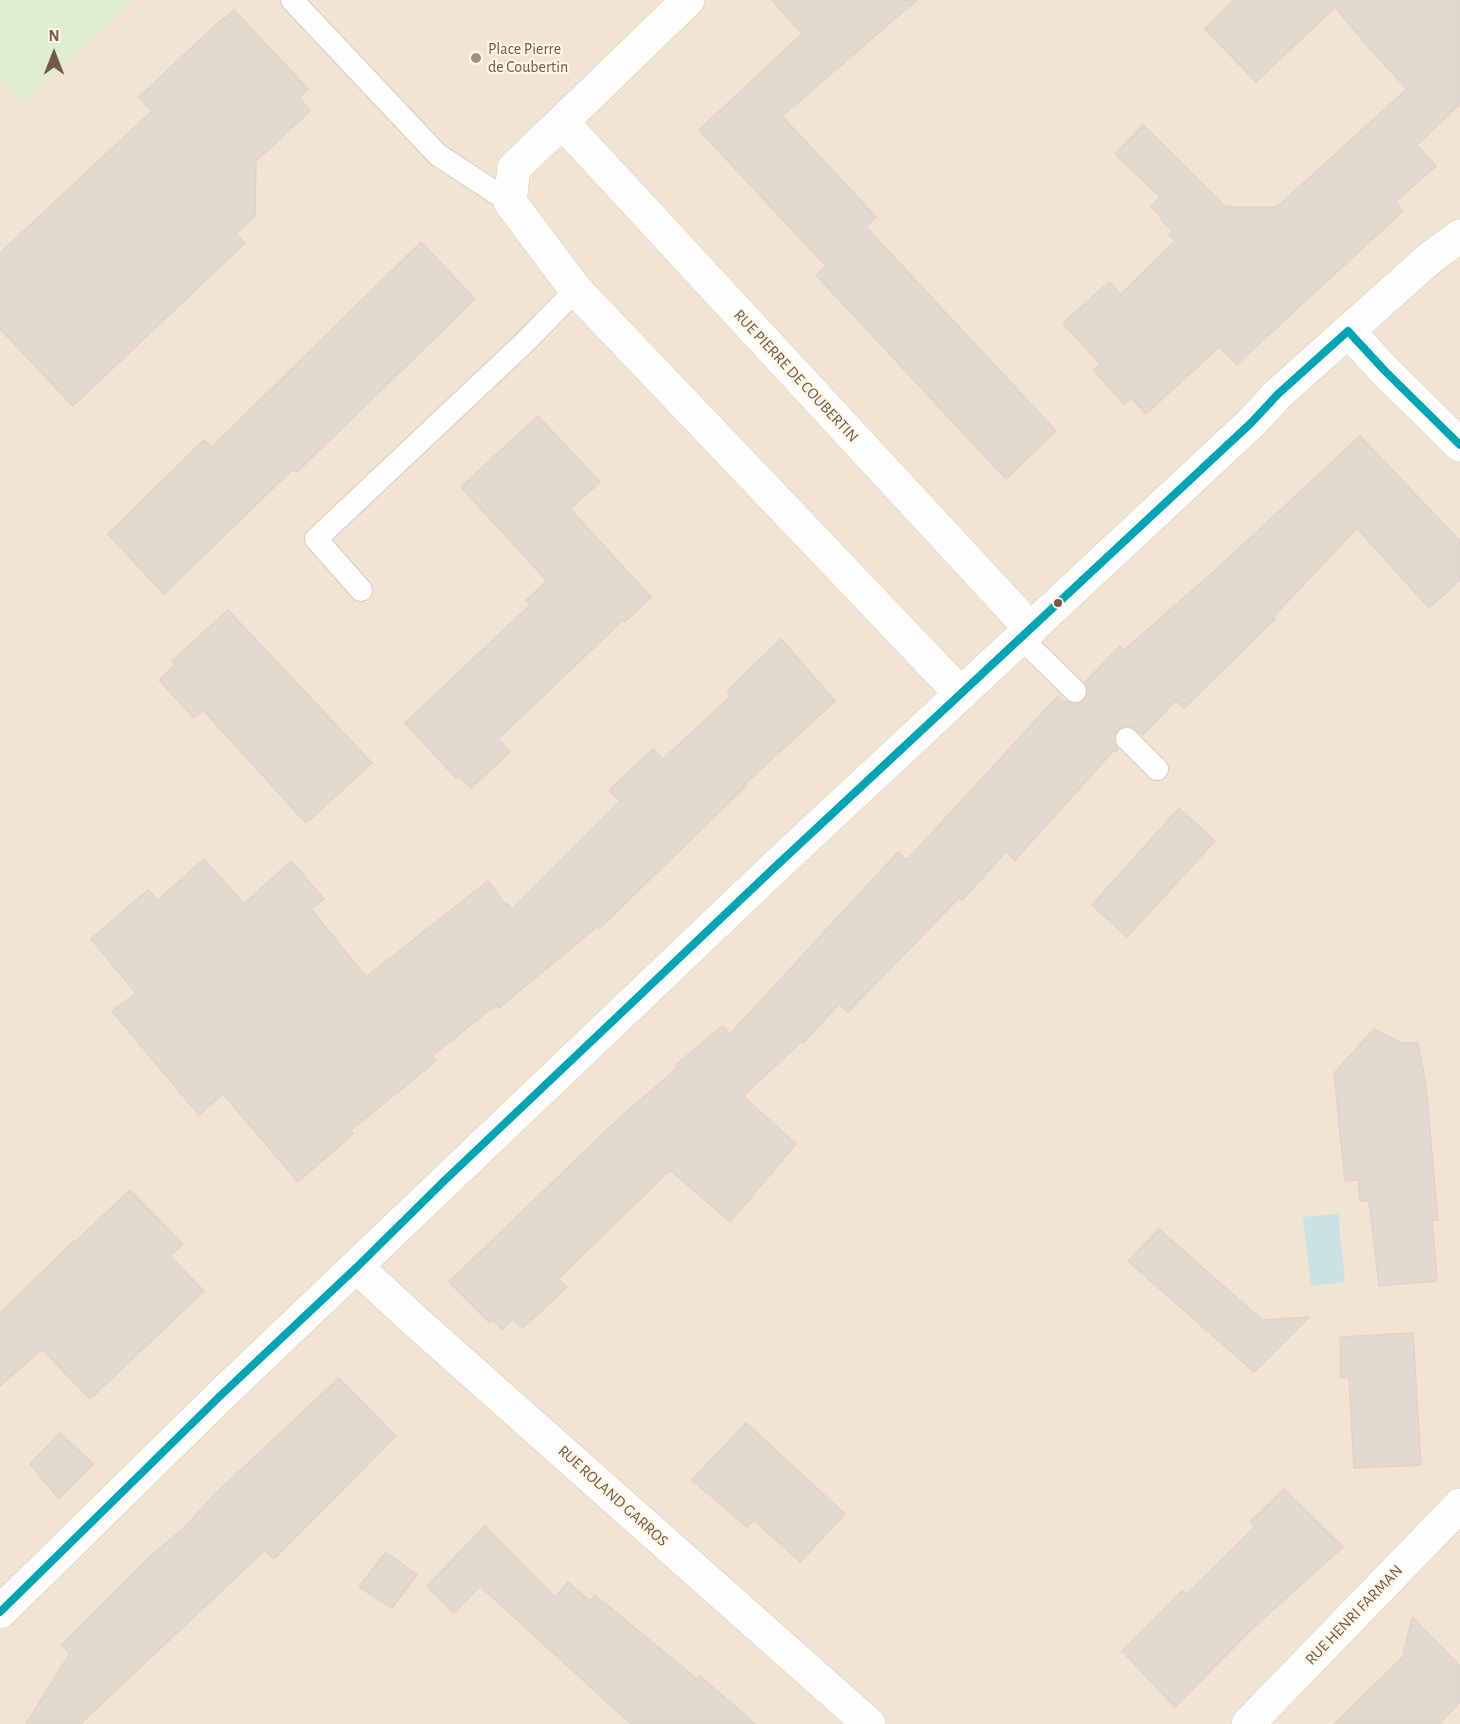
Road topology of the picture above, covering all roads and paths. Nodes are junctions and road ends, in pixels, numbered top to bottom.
1 (292, 0) edge
2 (688, 0) edge
3 (562, 122) junction
4 (510, 202) junction
5 (1460, 236) edge
6 (576, 290) junction
7 (1348, 331) junction
8 (1460, 445) edge
9 (361, 590) dead end
10 (1026, 634) junction
11 (1076, 691) dead end
12 (961, 694) junction
13 (1126, 739) dead end
14 (1158, 769) dead end
15 (357, 1267) junction
16 (1460, 1505) edge
17 (0, 1612) edge
18 (869, 1724) edge
19 (1248, 1724) edge

1 - 4 lane
2 - 3 street
3 - 4 street
3 - 10 street, RUE PIERRE DE COUBERTIN
4 - 6 street
5 - 7 street
6 - 9 lane
6 - 12 street
7 - 8 street
7 - 10 street
10 - 11 lane
10 - 12 street
12 - 15 street
13 - 14 lane
15 - 17 street
15 - 18 street, RUE ROLAND GARROS
16 - 19 street, RUE HENRI FARMAN

